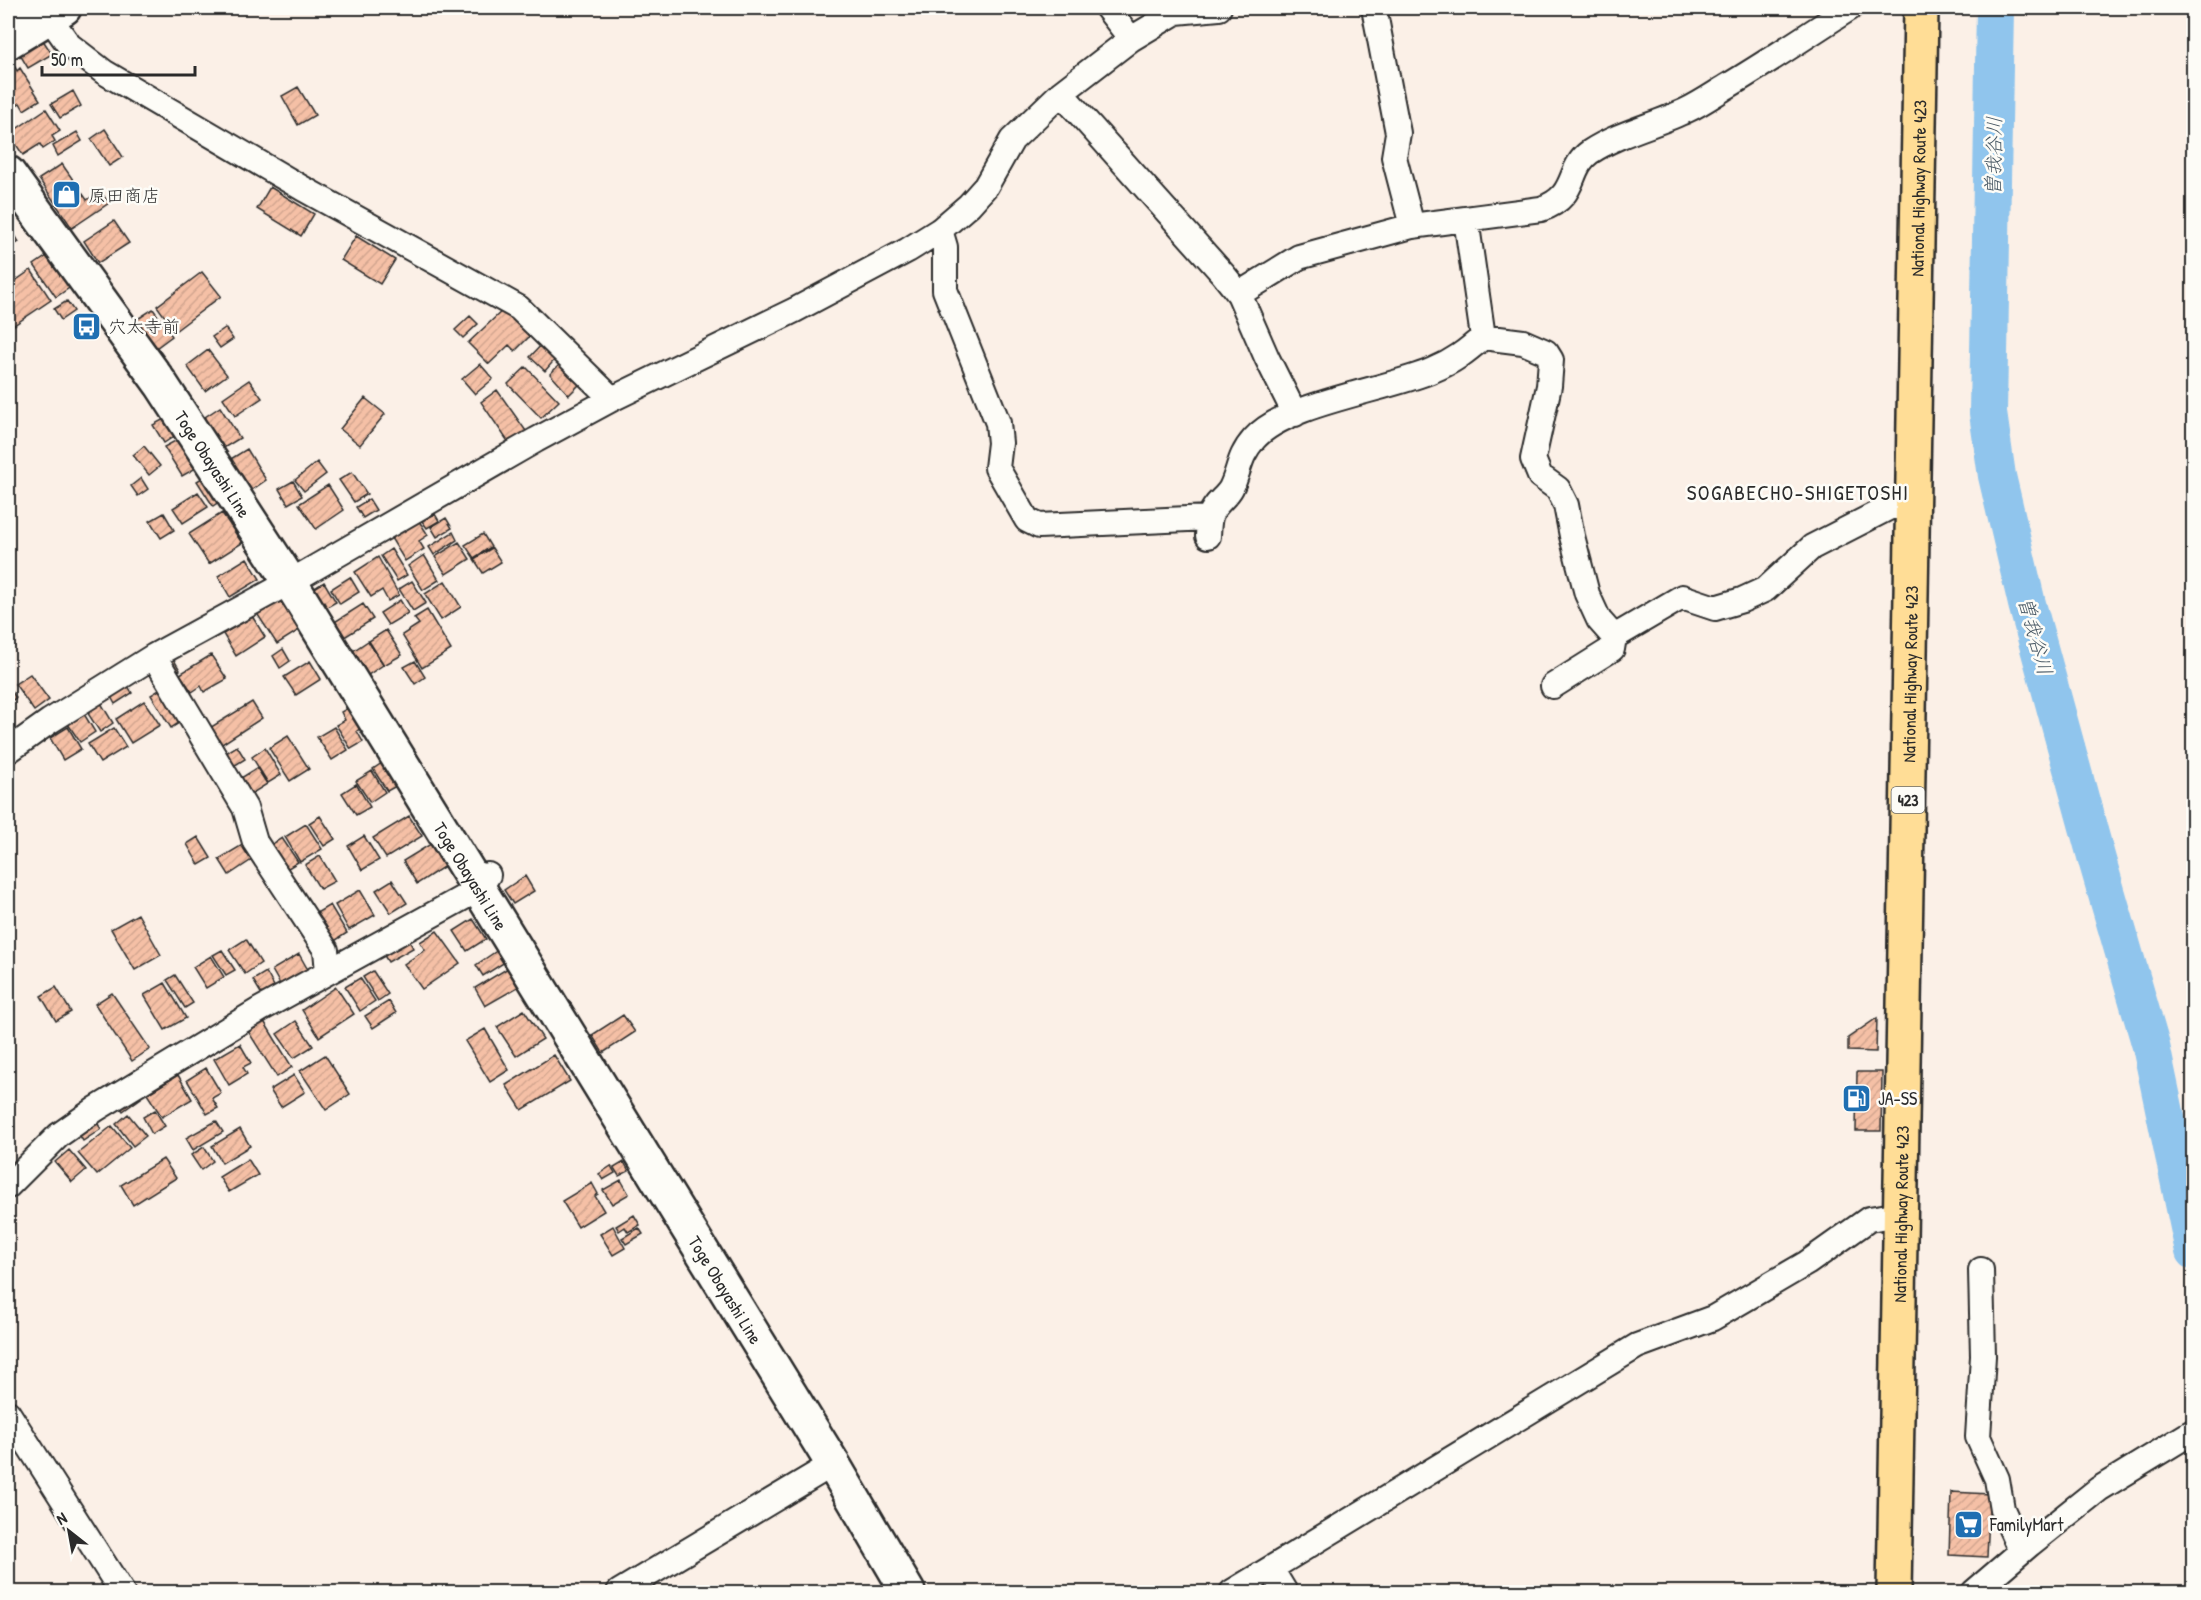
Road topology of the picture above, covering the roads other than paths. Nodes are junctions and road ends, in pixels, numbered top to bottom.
1 (1107, 8) edge
2 (1219, 8) edge
3 (1374, 8) edge
4 (1850, 8) edge
5 (1921, 8) edge
6 (34, 20) edge
7 (1131, 39) junction
8 (1061, 93) junction
9 (8, 173) edge
10 (1466, 219) junction
11 (1412, 226) junction
12 (940, 230) junction
13 (1239, 294) junction
14 (1483, 338) junction
15 (612, 399) junction
16 (1295, 414) junction
17 (1911, 507) junction
18 (290, 582) junction
19 (1614, 637) junction
20 (154, 656) junction
21 (1552, 686) dead end
22 (8, 751) edge
23 (483, 882) junction
24 (328, 972) junction
25 (8, 1186) edge
26 (1901, 1214) junction
27 (1981, 1270) dead end
28 (8, 1413) edge
29 (2193, 1431) edge
30 (832, 1464) junction
31 (2021, 1551) junction
32 (1271, 1569) junction
33 (122, 1593) edge
34 (619, 1593) edge
35 (908, 1593) edge
36 (1232, 1593) edge
37 (1285, 1593) edge
38 (1894, 1593) edge
39 (1974, 1593) edge

1 - 7 street
2 - 7 street
3 - 11 street
4 - 10 street
5 - 17 highway, National Highway Route 423 / 423
6 - 15 street
7 - 8 street
8 - 12 street
8 - 13 street
9 - 18 main road, Toge Obayashi Line
10 - 11 street
10 - 14 street
11 - 13 street
12 - 15 street
12 - 16 street
13 - 16 street
14 - 16 street
14 - 19 street
15 - 18 street
17 - 19 street
17 - 26 highway, National Highway Route 423 / 423
18 - 20 street
18 - 23 main road, Toge Obayashi Line
19 - 21 street
20 - 22 street
20 - 24 street
23 - 24 street
23 - 30 main road, Toge Obayashi Line
24 - 25 street
26 - 32 street
26 - 38 highway, National Highway Route 423 / 423
27 - 31 street
28 - 33 street
29 - 31 street
30 - 34 street
30 - 35 main road, Toge Obayashi Line
31 - 39 street
32 - 36 street
32 - 37 street

